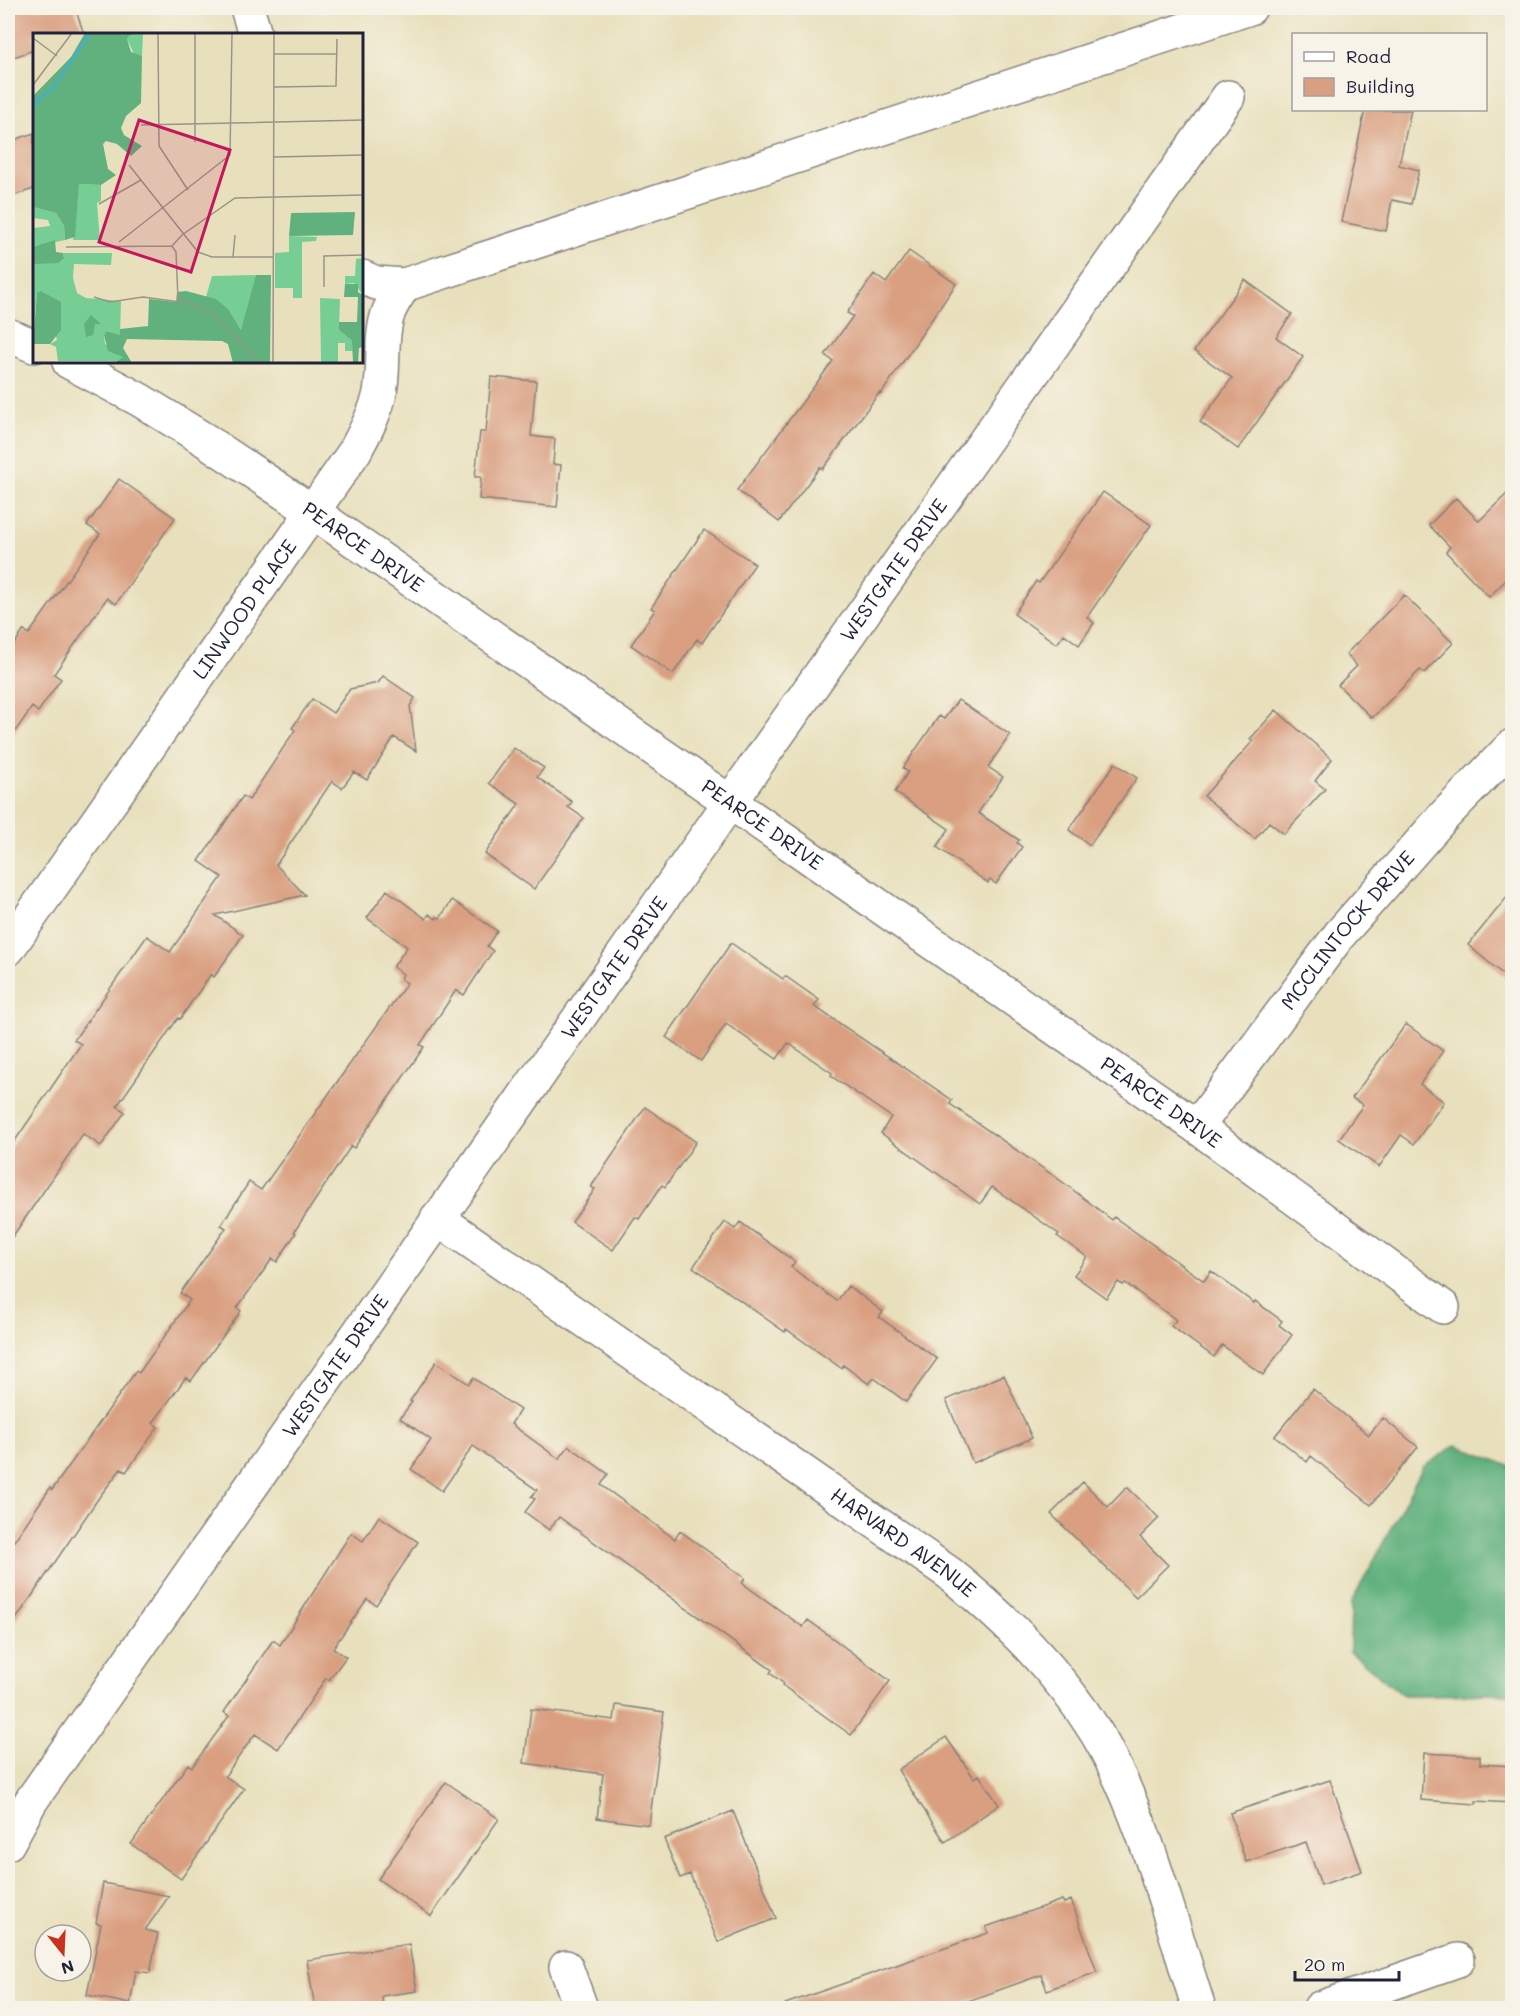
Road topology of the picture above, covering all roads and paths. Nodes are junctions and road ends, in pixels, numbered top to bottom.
1 (247, 8) edge
2 (1250, 8) edge
3 (255, 33) edge
4 (1228, 97) dead end
5 (363, 278) edge
6 (404, 285) junction
7 (8, 335) edge
8 (33, 346) edge
9 (71, 363) edge
10 (313, 512) junction
11 (1512, 746) edge
12 (730, 802) junction
13 (8, 949) edge
14 (1197, 1127) junction
15 (437, 1218) junction
16 (1443, 1307) dead end
17 (8, 1842) edge
18 (1458, 1960) dead end
19 (566, 1967) dead end
20 (580, 2008) edge
21 (1199, 2008) edge
22 (1320, 2008) edge

1 - 3 street
2 - 6 street
4 - 12 street, WESTGATE DRIVE
5 - 6 street
6 - 10 street, LINWOOD PLACE
7 - 8 street
9 - 10 street, PEARCE DRIVE
10 - 12 street, PEARCE DRIVE
10 - 13 street, LINWOOD PLACE
11 - 14 street, MCCLINTOCK DRIVE
12 - 14 street, PEARCE DRIVE
12 - 15 street, WESTGATE DRIVE
14 - 16 street, PEARCE DRIVE
15 - 17 street, WESTGATE DRIVE
15 - 21 street, HARVARD AVENUE
18 - 22 street
19 - 20 street

